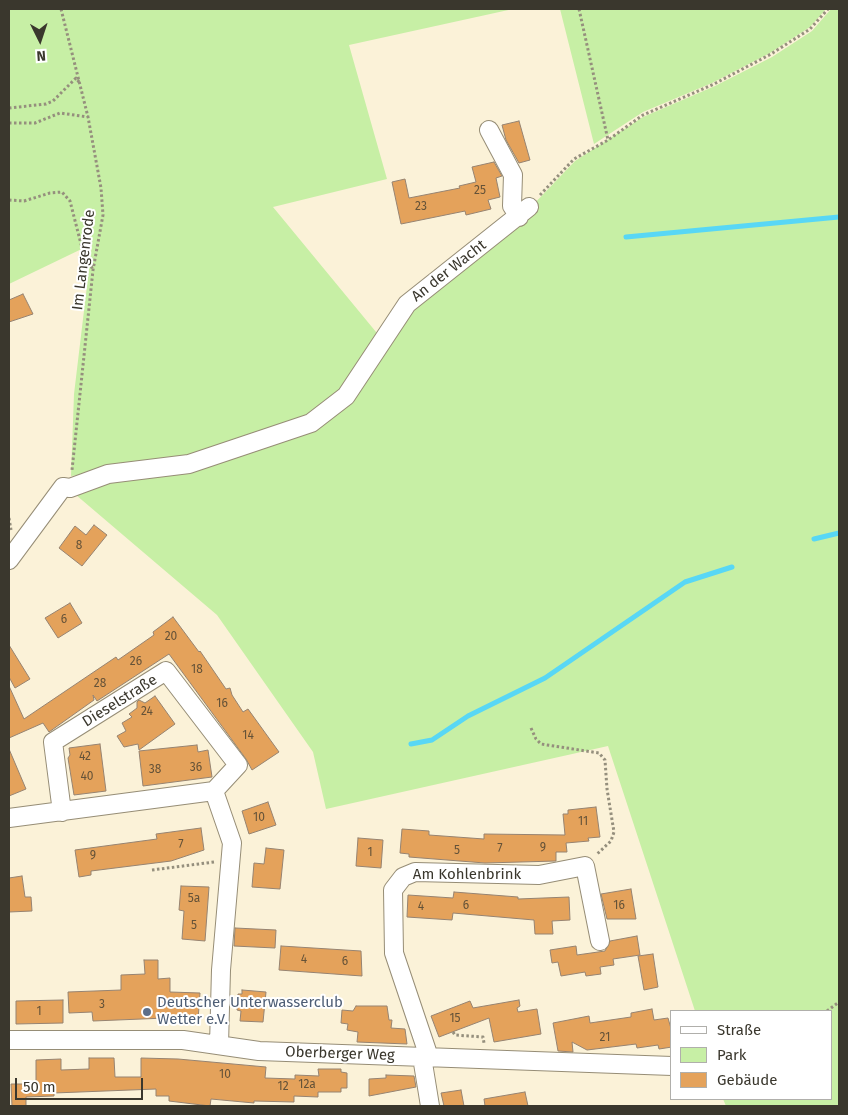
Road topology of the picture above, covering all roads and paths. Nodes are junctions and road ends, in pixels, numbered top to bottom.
1 (61, 9) edge
2 (579, 9) edge
3 (828, 9) edge
4 (80, 83) junction
5 (9, 108) edge
6 (88, 118) junction
7 (9, 124) edge
8 (488, 130) dead end
9 (608, 140) junction
10 (9, 200) edge
11 (524, 212) junction
12 (93, 270) junction
13 (70, 488) junction
14 (9, 560) edge
15 (532, 728) dead end
16 (214, 791) junction
17 (62, 812) junction
18 (9, 818) edge
19 (232, 860) junction
20 (585, 866) junction
21 (152, 870) dead end
22 (600, 941) dead end
23 (839, 1002) edge
24 (828, 1010) edge
25 (9, 1040) edge
26 (219, 1045) junction
27 (425, 1057) junction
28 (670, 1066) edge
29 (430, 1106) edge

1 - 4 path, Im Langenrode
2 - 9 path
3 - 9 path
4 - 5 path
4 - 6 path, Im Langenrode
6 - 7 path
6 - 12 path, Im Langenrode
8 - 11 street
9 - 11 path
10 - 12 path
11 - 13 street, An der Wacht
12 - 13 path, Im Langenrode
13 - 14 street, An der Wacht
15 - 20 path
16 - 17 street
16 - 17 street, Dieselstraße
16 - 19 street
17 - 18 street
19 - 21 path
19 - 26 street
20 - 22 street
20 - 27 street, Am Kohlenbrink
23 - 24 path
25 - 26 street, Oberberger Weg
26 - 27 street, Oberberger Weg
27 - 28 street, Oberberger Weg
27 - 29 street, Am Kohlenbrink

